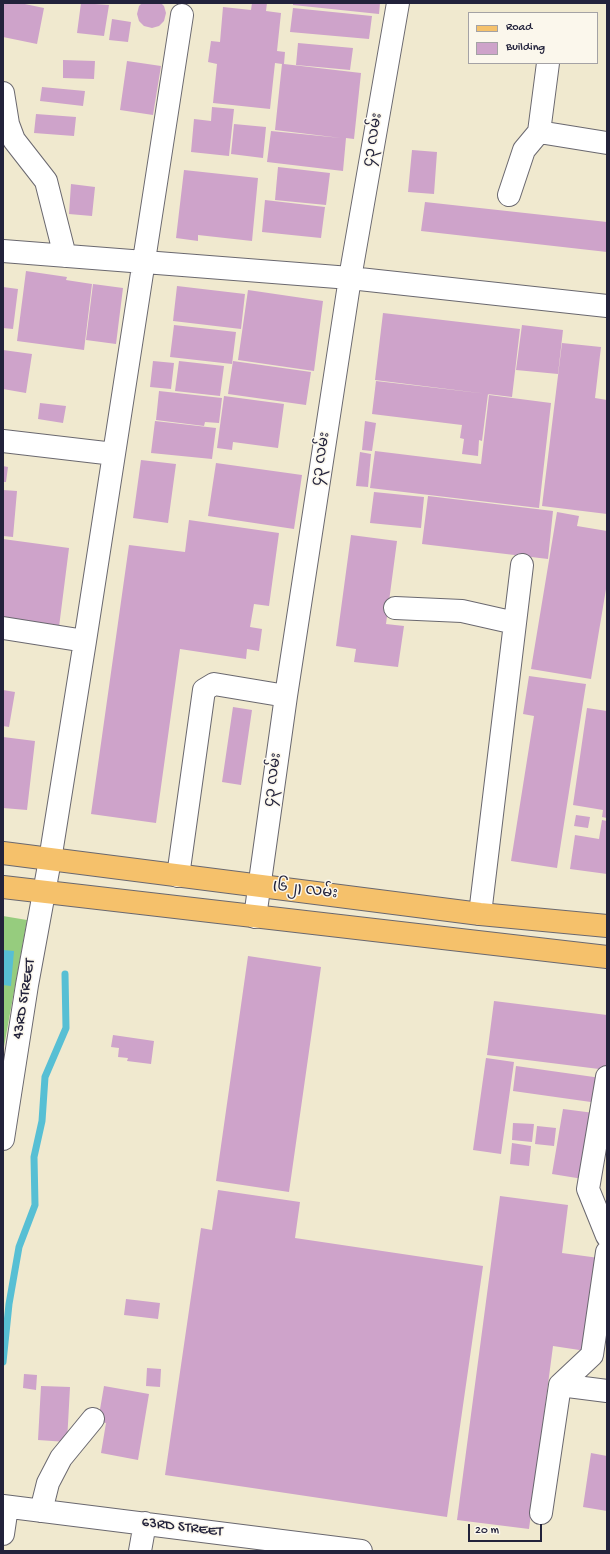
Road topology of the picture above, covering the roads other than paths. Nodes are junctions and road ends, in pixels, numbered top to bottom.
1 (398, 3) edge
2 (182, 15) dead end
3 (548, 64) edge
4 (3, 93) edge
5 (539, 132) junction
6 (607, 143) edge
7 (510, 195) dead end
8 (3, 251) edge
9 (65, 256) junction
10 (144, 262) junction
11 (350, 278) junction
12 (607, 306) edge
13 (3, 441) edge
14 (114, 454) junction
15 (522, 565) dead end
16 (395, 608) dead end
17 (515, 623) junction
18 (3, 628) edge
19 (85, 641) junction
20 (286, 696) junction
21 (3, 853) edge
22 (50, 860) junction
23 (178, 876) junction
24 (259, 885) junction
25 (3, 887) edge
26 (44, 892) junction
27 (480, 914) junction
28 (255, 917) junction
29 (607, 926) edge
30 (607, 957) edge
31 (607, 1078) edge
32 (4, 1126) edge
33 (607, 1236) edge
34 (607, 1252) edge
35 (599, 1356) edge
36 (560, 1385) junction
37 (607, 1391) edge
38 (93, 1419) dead end
39 (5, 1507) edge
40 (41, 1511) junction
41 (541, 1512) dead end
42 (145, 1523) junction
43 (3, 1534) edge
44 (140, 1551) edge
45 (361, 1551) edge

1 - 11 street, ၄၃ လမ်း
2 - 10 street, 43RD STREET
3 - 5 street
4 - 9 street
5 - 6 street
5 - 7 street
8 - 9 street
9 - 10 street
10 - 11 street
10 - 14 street, 43RD STREET
11 - 12 street
11 - 20 street, ၄၃ လမ်း
13 - 14 street
14 - 19 street, 43RD STREET
15 - 17 street
16 - 17 street
17 - 27 street
18 - 19 street
19 - 22 street, 43RD STREET
20 - 23 street
20 - 24 street, ၄၃ လမ်း
21 - 22 main road, (၆၂) လမ်း
22 - 23 main road, (၆၂) လမ်း
22 - 26 street, 43RD STREET
23 - 24 main road, (၆၂) လမ်း
24 - 27 main road, (၆၂) လမ်း
24 - 28 street, ၄၃ လမ်း
25 - 26 main road, (၆၂) လမ်း
26 - 28 main road, (၆၂) လမ်း
26 - 32 street, 43RD STREET
27 - 29 main road, (၆၂) လမ်း
28 - 30 main road, (၆၂) လမ်း
31 - 33 street
34 - 35 street
35 - 36 street
36 - 37 street
36 - 41 street
38 - 40 street
39 - 40 street, 63RD STREET
39 - 43 street
40 - 42 street, 63RD STREET
42 - 44 street
42 - 45 street, 63RD STREET

